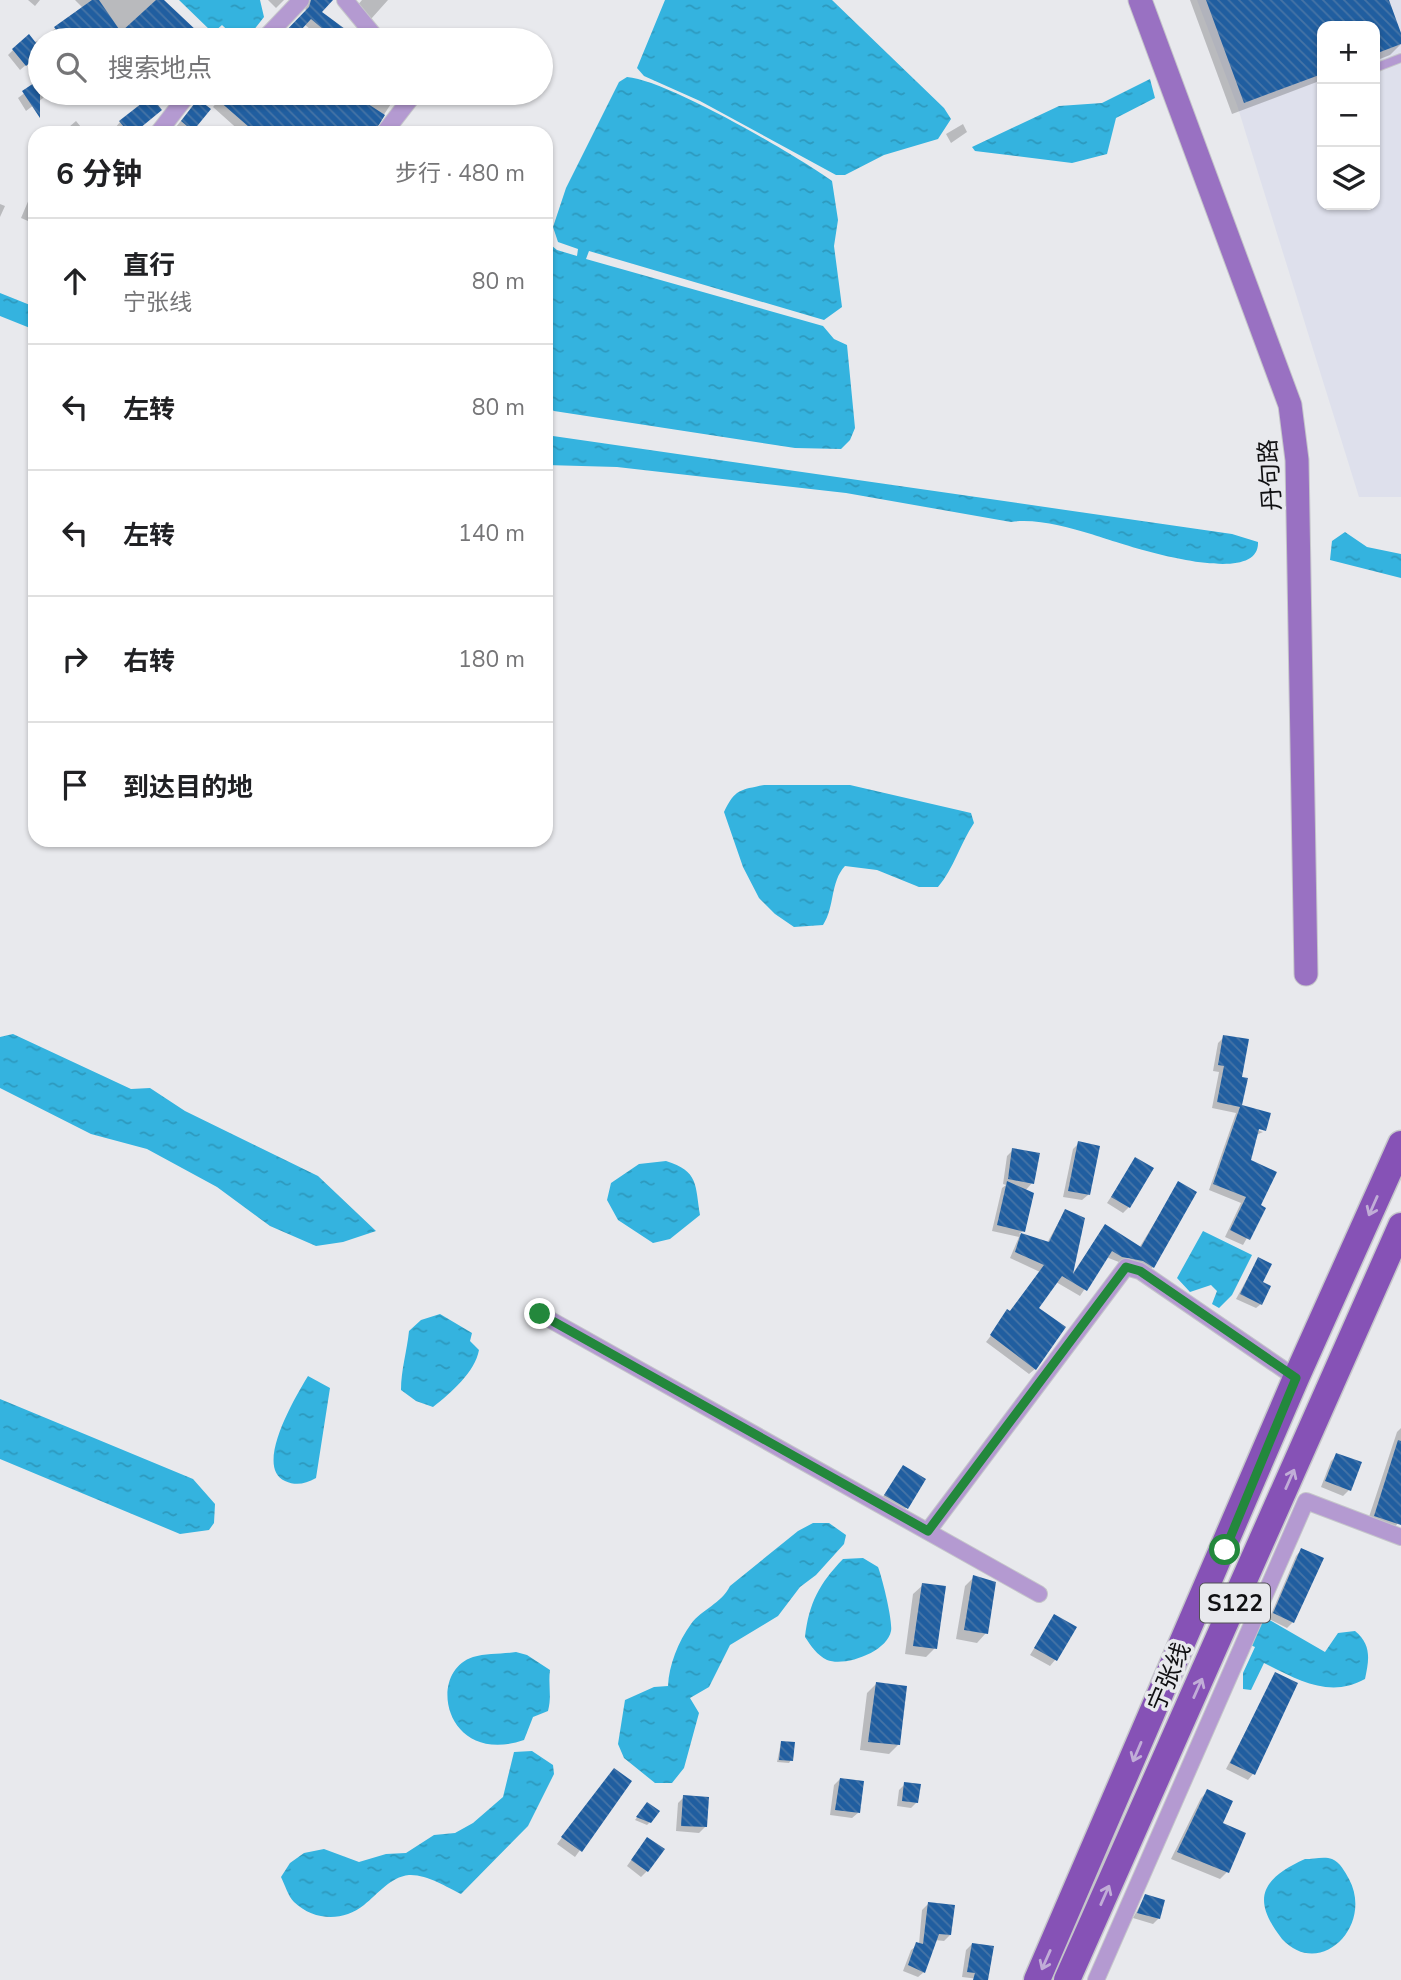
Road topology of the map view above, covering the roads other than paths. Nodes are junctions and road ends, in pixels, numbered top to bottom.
1 (301, 0) edge
2 (345, 0) edge
3 (1140, 0) edge
4 (274, 28) edge
5 (368, 28) edge
6 (1401, 58) edge
7 (1380, 66) edge
8 (180, 105) edge
9 (406, 105) edge
10 (163, 126) edge
11 (389, 126) edge
12 (1306, 974) dead end
13 (1401, 1143) edge
14 (1401, 1226) edge
15 (540, 1314) dead end
16 (1296, 1378) junction
17 (928, 1531) junction
18 (1401, 1537) edge
19 (1039, 1594) dead end
20 (1037, 1980) edge
21 (1068, 1980) edge
22 (1096, 1980) edge

1 - 4 street
2 - 5 street
3 - 12 street, 丹句路
6 - 7 lane
8 - 10 street
9 - 11 street
13 -> 16 main road, 宁张线 / S122
21 -> 14 main road, 宁张线 / S122
15 - 17 street
16 - 17 street
16 -> 20 main road, 宁张线 / S122
17 - 19 street
18 - 22 street

